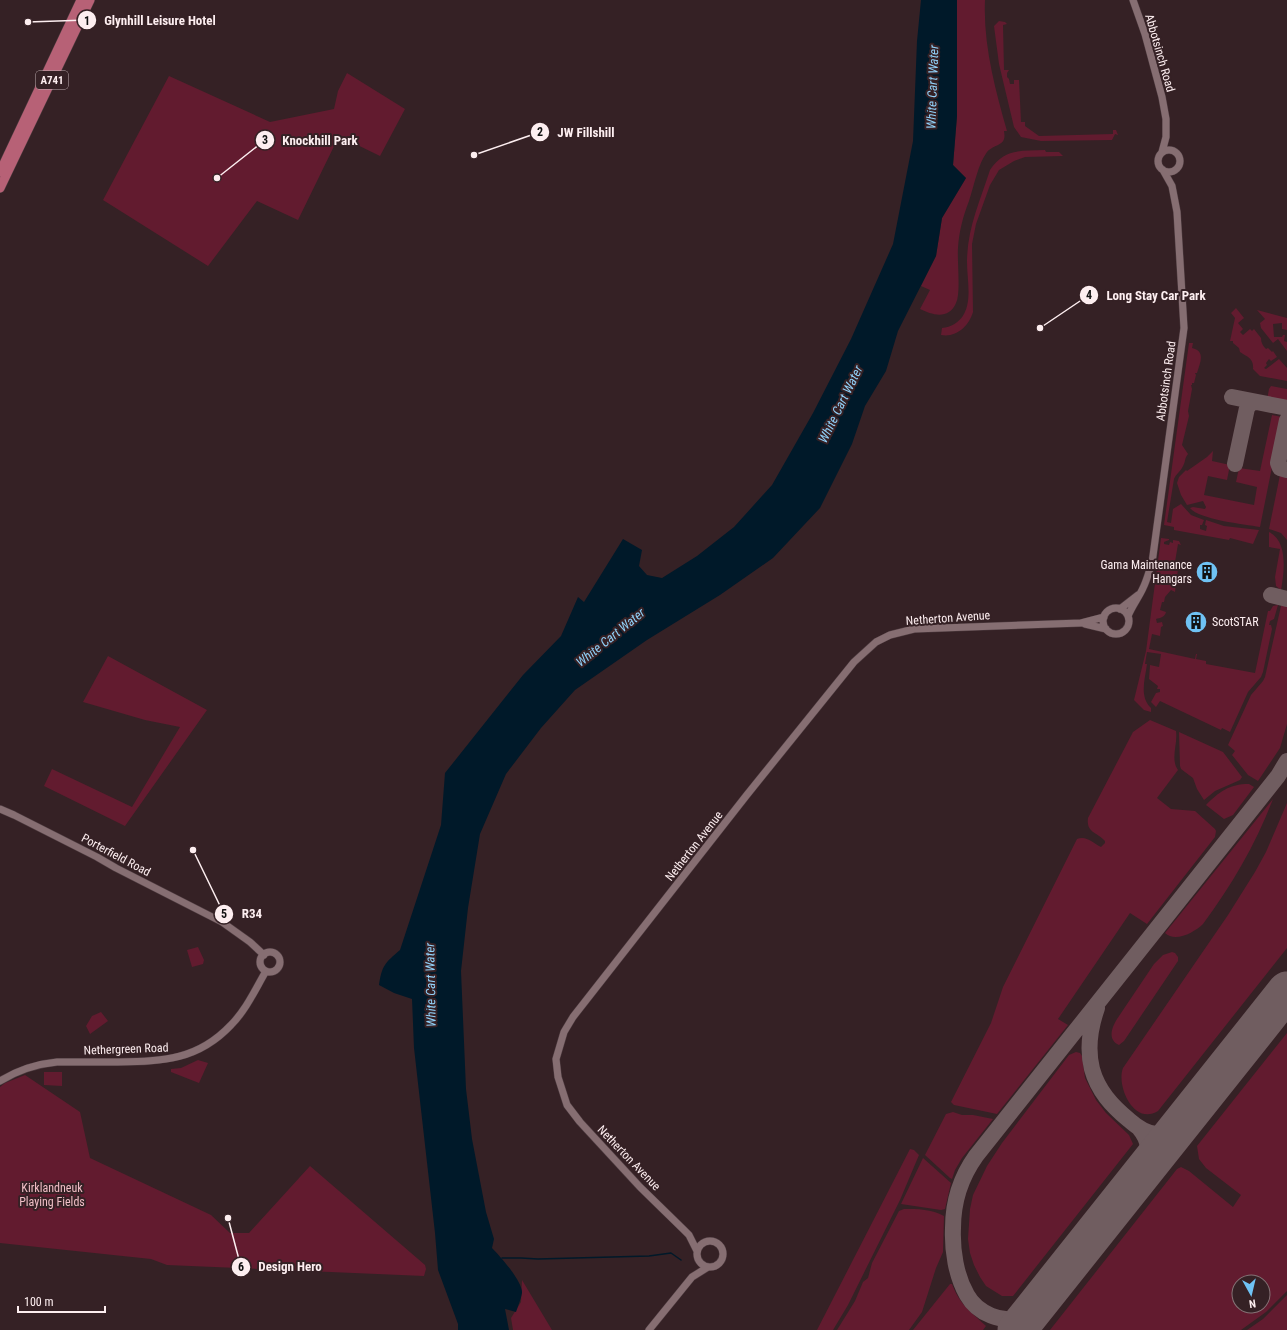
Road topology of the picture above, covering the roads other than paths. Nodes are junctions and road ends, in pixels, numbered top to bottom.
1 (81, 0) edge
2 (90, 0) edge
3 (1133, 0) edge
4 (1166, 137) junction
5 (1173, 151) junction
6 (1162, 152) junction
7 (7, 159) edge
8 (1163, 170) junction
9 (1176, 170) junction
10 (0, 172) edge
11 (1172, 186) junction
12 (0, 188) edge
13 (1138, 595) junction
14 (1120, 609) junction
15 (1128, 616) junction
16 (1104, 617) junction
17 (1081, 623) junction
18 (1106, 629) junction
19 (0, 809) edge
20 (264, 954) junction
21 (266, 971) junction
22 (0, 1081) edge
23 (689, 1235) junction
24 (703, 1242) junction
25 (697, 1251) junction
26 (698, 1261) junction
27 (708, 1267) junction
28 (692, 1277) junction
29 (649, 1330) edge

1 - 7 main road, A741
2 - 7 main road, A741
3 - 4 street, Abbotsinch Road
4 - 5 street, Abbotsinch Road
4 - 6 street, Abbotsinch Road
5 - 6 street
5 - 9 street
6 - 8 street
7 - 10 main road, A741
7 - 12 main road, A741
8 - 9 street
8 - 11 street, Abbotsinch Road
9 - 11 street, Abbotsinch Road
11 - 13 street, Abbotsinch Road
13 - 14 street
13 - 15 street, Abbotsinch Road
14 - 15 street
14 - 16 street
15 - 18 street
16 - 17 street, Netherton Avenue
16 - 18 street
17 - 18 street, Netherton Avenue
17 - 23 street, Netherton Avenue
19 - 20 street, Porterfield Road
20 - 21 street
20 - 21 street
21 - 22 street, Nethergreen Road
23 - 24 street, Netherton Avenue
23 - 25 street, Netherton Avenue
24 - 25 street
24 - 27 street
25 - 26 street
26 - 27 street
26 - 28 street
27 - 28 street
28 - 29 street

